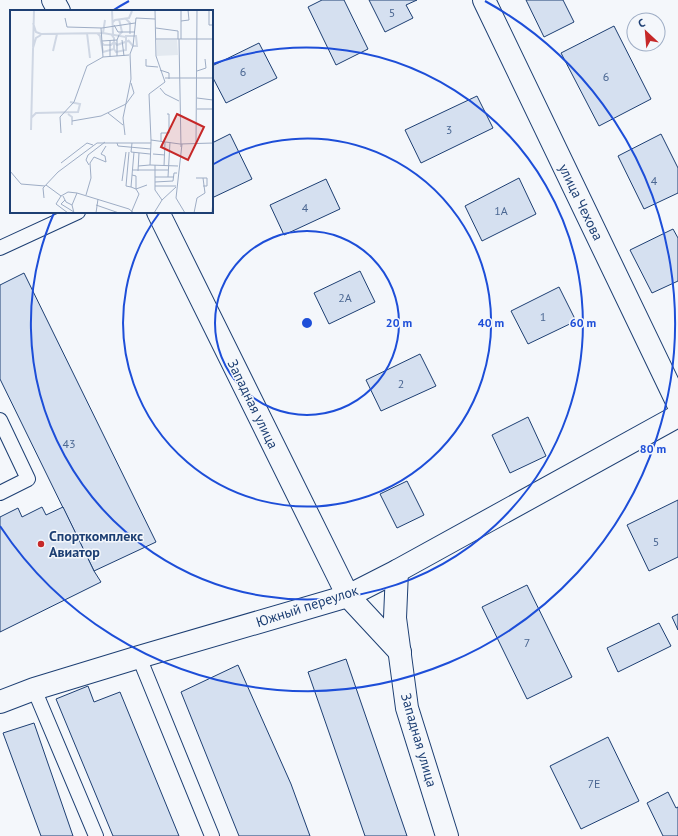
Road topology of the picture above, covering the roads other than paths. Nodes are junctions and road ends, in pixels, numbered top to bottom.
1 (54, 0) edge
2 (484, 0) edge
3 (59, 10) edge
4 (76, 213) edge
5 (158, 213) edge
6 (0, 248) edge
7 (678, 404) edge
8 (678, 416) edge
9 (0, 420) edge
10 (0, 493) edge
11 (397, 571) junction
12 (348, 596) junction
13 (400, 652) junction
14 (138, 657) junction
15 (34, 689) junction
16 (0, 702) edge
17 (96, 836) edge
18 (212, 836) edge
19 (447, 836) edge

1 - 3 street
2 - 7 street, улица Чехова
4 - 6 lane
5 - 12 street, Западная улица
8 - 11 street, Южный переулок
9 - 10 lane
11 - 12 street, Южный переулок
11 - 13 street, Западная улица
12 - 13 street, Западная улица
12 - 14 street, Южный переулок
13 - 19 street, Западная улица
14 - 15 street, Южный переулок
14 - 18 lane
15 - 16 street, Южный переулок
15 - 17 lane

